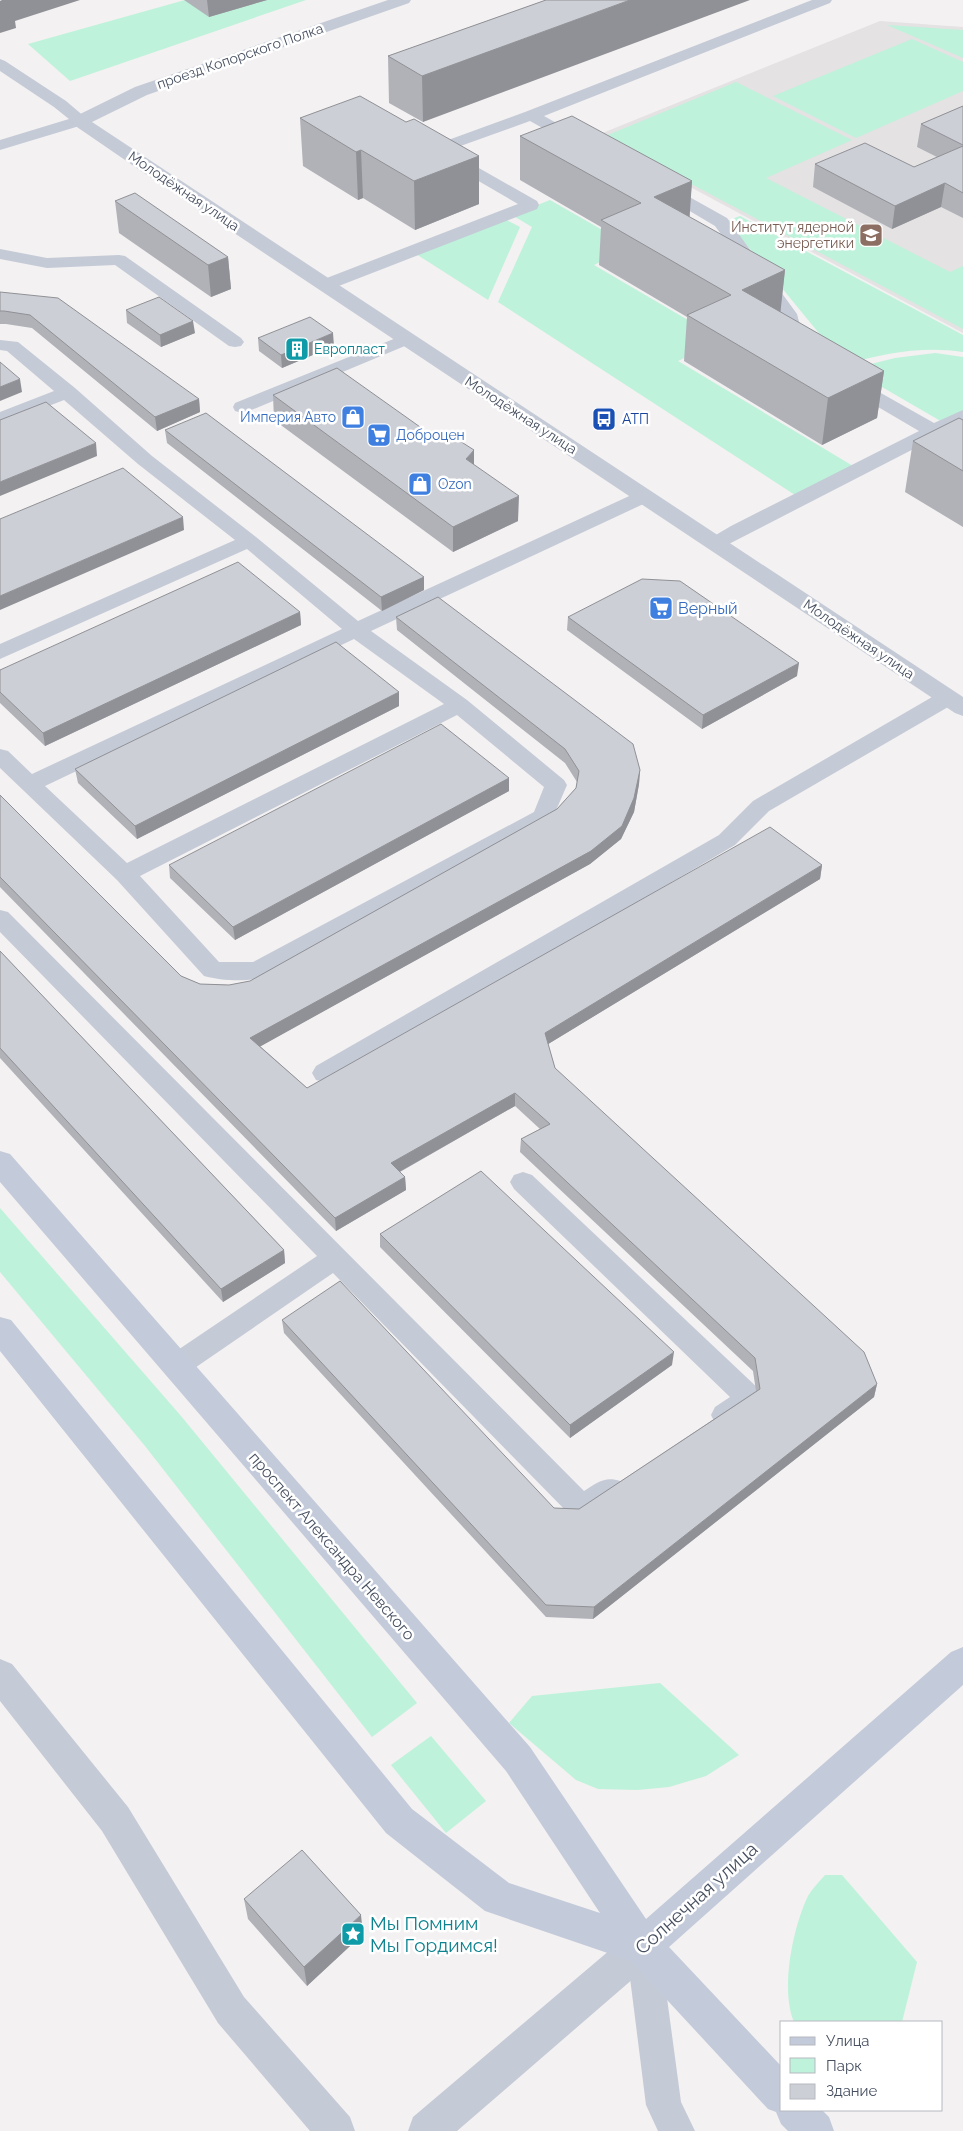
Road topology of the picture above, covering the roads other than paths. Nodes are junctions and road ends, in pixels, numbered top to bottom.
1 (403, 0) edge
2 (825, 0) edge
3 (0, 64) edge
4 (531, 115) junction
5 (80, 121) junction
6 (0, 145) edge
7 (592, 149) edge
8 (652, 183) edge
9 (0, 254) edge
10 (325, 286) junction
11 (406, 339) junction
12 (235, 342) dead end
13 (0, 345) edge
14 (810, 355) edge
15 (832, 373) edge
16 (68, 392) junction
17 (242, 407) dead end
18 (963, 416) edge
19 (0, 420) edge
20 (934, 431) junction
21 (963, 448) edge
22 (145, 460) junction
23 (127, 467) dead end
24 (644, 496) junction
25 (249, 541) junction
26 (716, 543) junction
27 (356, 630) junction
28 (0, 652) edge
29 (955, 703) edge
30 (459, 705) junction
31 (0, 756) edge
32 (30, 784) junction
33 (125, 874) junction
34 (0, 918) edge
35 (325, 1073) dead end
36 (0, 1162) edge
37 (523, 1182) dead end
38 (335, 1258) junction
39 (0, 1330) edge
40 (176, 1366) junction
41 (703, 1430) edge
42 (630, 1477) edge
43 (963, 1662) edge
44 (0, 1675) edge
45 (643, 1946) junction
46 (780, 2094) edge
47 (796, 2111) edge
48 (336, 2131) edge
49 (427, 2131) edge
50 (678, 2131) edge
51 (815, 2131) edge

1 - 5 street, проезд Копорского Полка
2 - 4 lane
3 - 5 lane
4 - 7 lane
4 - 10 lane
5 - 6 lane
5 - 10 street, Молодёжная улица
8 - 14 lane
9 - 12 lane
10 - 11 street, Молодёжная улица
11 - 17 lane
11 - 24 street, Молодёжная улица
13 - 16 lane
15 - 20 lane
16 - 19 lane
16 - 22 lane
18 - 20 lane
20 - 21 lane
20 - 26 lane
22 - 23 lane
22 - 25 lane
24 - 26 street, Молодёжная улица
24 - 27 lane
25 - 27 lane
25 - 28 lane
26 - 29 street, Молодёжная улица
27 - 30 lane
27 - 32 lane
29 - 35 lane
30 - 33 lane
30 - 33 lane
31 - 32 lane
32 - 33 lane
34 - 38 lane
36 - 40 main road, проспект Александра Невского
37 - 41 lane
38 - 40 lane
38 - 42 lane
39 - 45 main road, проспект Александра Невского
40 - 45 main road, проспект Александра Невского
43 - 45 main road, Солнечная улица
44 - 48 street
45 - 46 main road, проспект Александра Невского
45 - 49 street, Солнечная улица
45 - 50 lane
47 - 51 main road

